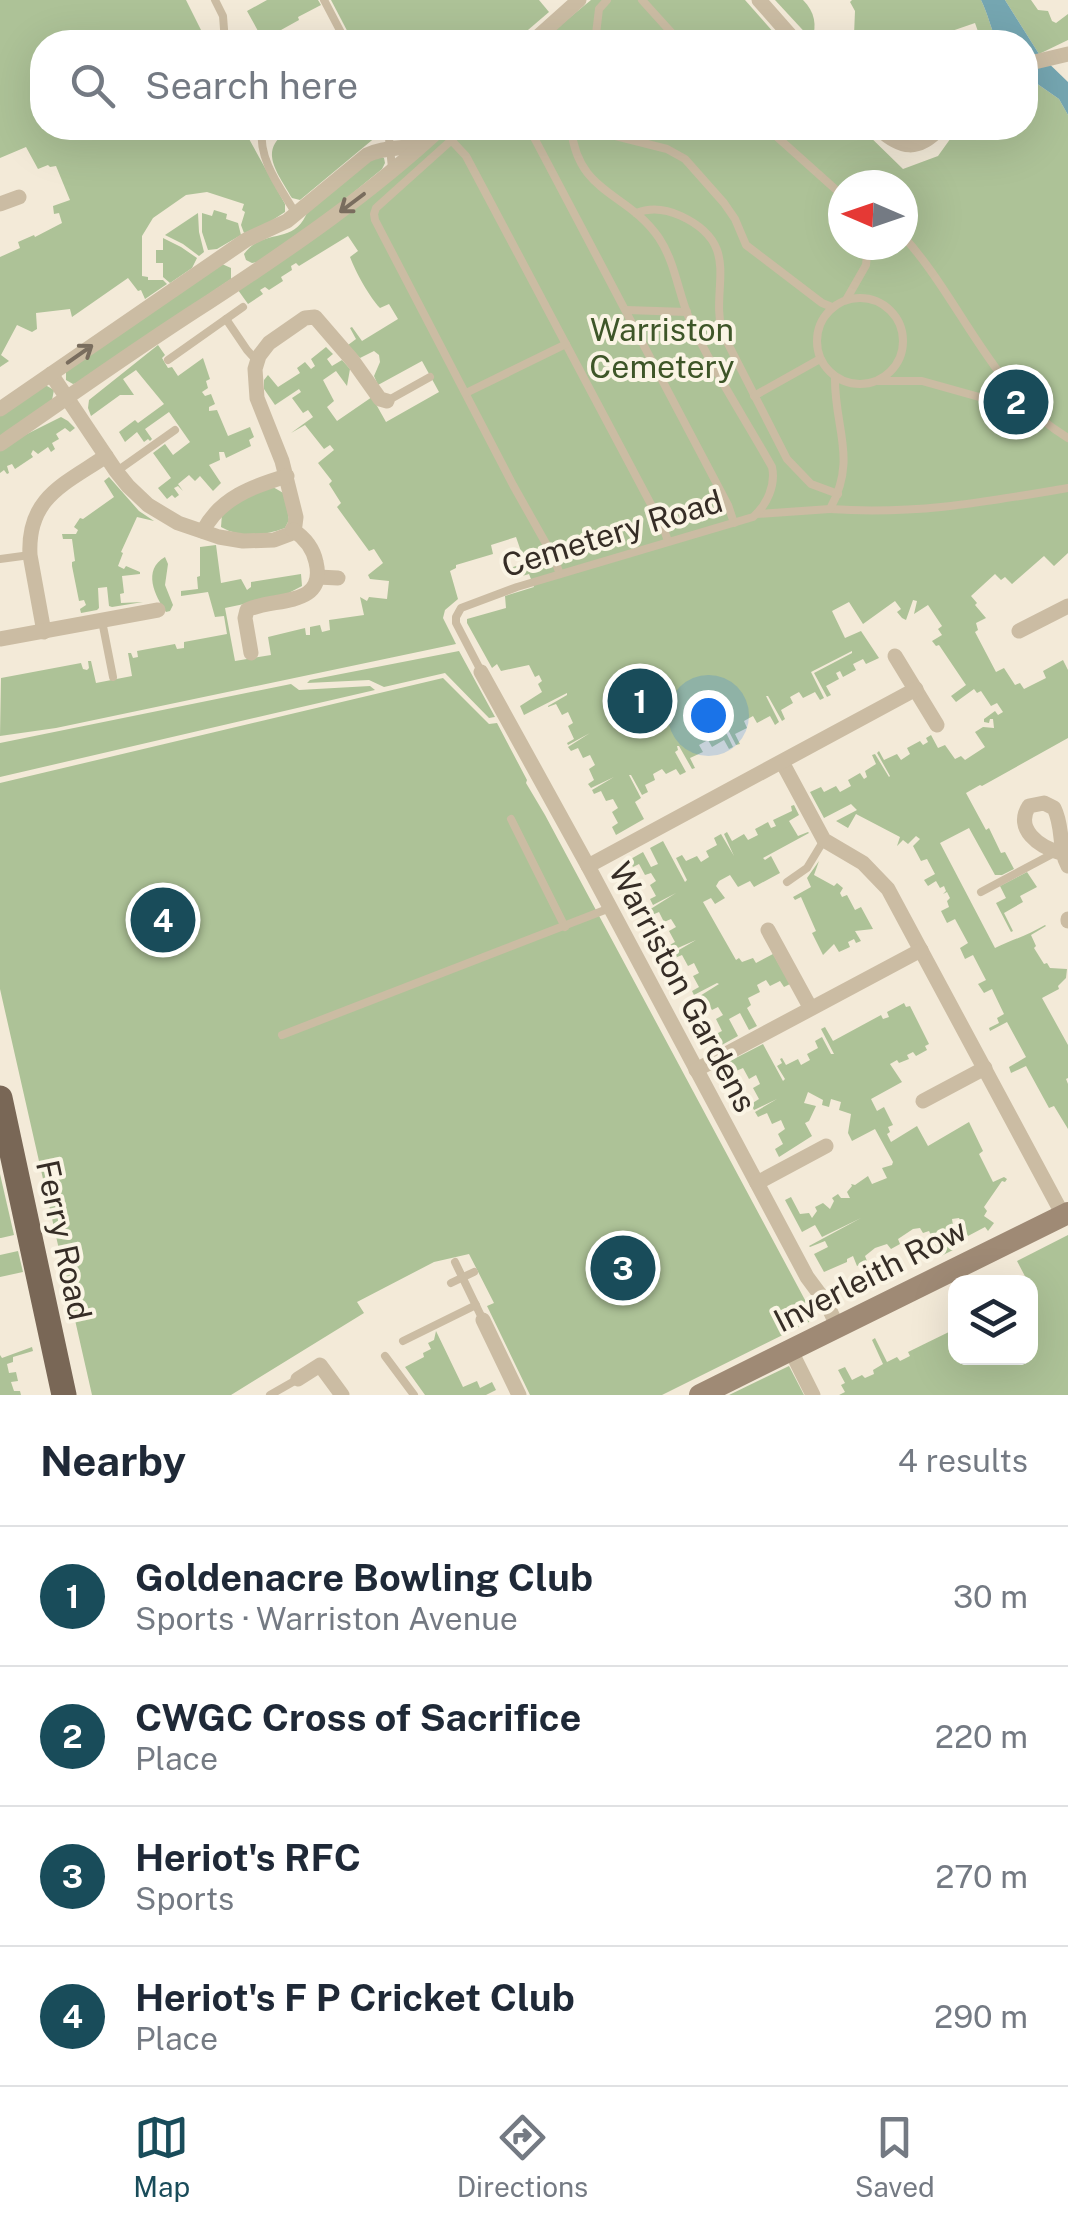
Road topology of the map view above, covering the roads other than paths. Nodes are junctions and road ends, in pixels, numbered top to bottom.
1 (215, 0) edge
2 (324, 0) edge
3 (579, 0) edge
4 (606, 0) edge
5 (642, 0) edge
6 (760, 0) edge
7 (224, 30) edge
8 (340, 30) edge
9 (545, 30) edge
10 (596, 30) edge
11 (669, 30) edge
12 (786, 30) edge
13 (262, 140) edge
14 (390, 140) edge
15 (427, 140) joint
16 (440, 140) edge
17 (451, 140) edge
18 (535, 140) edge
19 (573, 140) edge
20 (634, 140) edge
21 (781, 140) edge
22 (892, 140) edge
23 (926, 140) edge
24 (391, 148) junction
25 (389, 174) junction
26 (828, 182) edge
27 (18, 196) dead end
28 (0, 204) edge
29 (636, 214) junction
30 (296, 215) junction
31 (230, 250) junction
32 (918, 254) edge
33 (867, 260) edge
34 (247, 278) junction
35 (846, 300) junction
36 (822, 303) junction
37 (244, 307) dead end
38 (832, 307) junction
39 (626, 310) junction
40 (687, 312) junction
41 (824, 316) junction
42 (226, 319) junction
43 (566, 344) junction
44 (820, 359) junction
45 (168, 360) dead end
46 (257, 361) junction
47 (51, 374) junction
48 (430, 377) dead end
49 (834, 377) junction
50 (878, 380) junction
51 (466, 393) junction
52 (754, 396) junction
53 (66, 398) junction
54 (387, 401) joint
55 (0, 409) edge
56 (1034, 412) junction
57 (175, 430) dead end
58 (1068, 438) edge
59 (0, 444) edge
60 (106, 456) junction
61 (116, 472) junction
62 (287, 476) junction
63 (1068, 488) edge
64 (838, 494) junction
65 (830, 509) junction
66 (757, 514) junction
67 (734, 522) junction
68 (293, 530) junction
69 (203, 532) junction
70 (668, 542) junction
71 (30, 555) junction
72 (0, 559) edge
73 (560, 574) junction
74 (318, 577) junction
75 (338, 578) dead end
76 (1068, 606) edge
77 (158, 610) dead end
78 (102, 621) junction
79 (1019, 631) dead end
80 (44, 632) junction
81 (0, 639) edge
82 (250, 653) dead end
83 (896, 656) dead end
84 (481, 672) joint
85 (113, 677) dead end
86 (916, 689) junction
87 (937, 725) dead end
88 (782, 762) junction
89 (511, 819) dead end
90 (824, 840) junction
91 (1061, 857) edge
92 (588, 866) junction
93 (787, 882) dead end
94 (981, 892) dead end
95 (610, 908) junction
96 (565, 927) junction
97 (769, 930) dead end
98 (922, 950) junction
99 (810, 1008) junction
100 (282, 1035) dead end
101 (984, 1068) junction
102 (696, 1070) junction
103 (0, 1098) edge
104 (924, 1101) dead end
105 (5, 1142) edge
106 (826, 1146) dead end
107 (757, 1183) junction
108 (1066, 1214) edge
109 (455, 1262) dead end
110 (474, 1272) dead end
111 (462, 1278) junction
112 (451, 1283) dead end
113 (479, 1313) junction
114 (838, 1328) junction
115 (403, 1341) dead end
116 (791, 1351) junction
117 (385, 1356) dead end
118 (298, 1379) joint
119 (64, 1395) edge
120 (270, 1395) edge
121 (342, 1395) edge
122 (414, 1395) edge
123 (519, 1395) edge
124 (700, 1395) edge
125 (813, 1395) edge

1 - 7 lane
2 - 8 lane
3 - 9 street
4 - 10 lane
5 - 11 lane
6 - 12 street
13 - 30 lane
14 - 24 lane
15 - 24 street
15 - 25 street
16 - 51 lane
17 - 43 lane
18 - 39 lane
19 - 29 lane, Cemetery Road
20 - 36 lane
21 - 26 lane
22 - 23 street
24 - 25 lane
24 - 30 street
25 -> 34 street
27 - 28 street
29 - 40 lane, Cemetery Road
29 - 52 lane
30 - 31 street
31 - 34 street
47 -> 31 street
32 - 56 lane
33 - 35 lane
34 - 53 street
35 - 38 lane
35 - 50 lane
36 - 38 lane
36 - 41 lane
37 - 42 lane
38 - 41 lane
39 - 40 lane
39 - 67 lane
40 - 66 lane, Cemetery Road
41 - 44 lane
42 - 45 lane
42 - 46 lane
43 - 51 lane
43 - 70 lane
44 - 49 lane
44 - 52 lane
46 - 54 street
46 - 62 street
47 - 53 street
47 - 55 street
48 - 54 lane
49 - 50 lane
49 - 64 lane
50 - 56 lane
51 - 73 lane
52 - 64 lane
53 - 59 street
53 - 60 street
56 - 58 lane
57 - 61 lane
60 - 61 street
60 - 71 street
61 - 69 street
62 - 68 street
62 - 69 street
63 - 65 lane
64 - 65 lane
65 - 66 lane
66 - 67 lane, Cemetery Road
67 - 70 lane, Cemetery Road
68 - 69 street
68 - 74 street
70 - 73 lane, Cemetery Road
71 - 72 lane
71 - 80 street
73 - 84 lane, Cemetery Road
74 - 75 street
74 - 82 street
76 - 79 street
77 - 78 street
78 - 80 street
78 - 85 lane
80 - 81 street
83 - 86 street
84 - 92 street, Warriston Gardens
86 - 87 street
86 - 88 street
88 - 90 street
88 - 92 street
89 - 96 lane
90 - 93 lane
90 - 98 street
91 - 94 lane
92 - 95 street, Warriston Gardens
95 - 96 lane
95 - 102 street, Warriston Gardens
96 - 100 lane
97 - 99 street
98 - 99 street
98 - 101 street
99 - 102 street
101 - 104 street
101 - 108 street
102 - 107 street, Warriston Gardens
103 - 105 main road, Ferry Road
105 - 119 main road, Ferry Road
106 - 107 street
107 - 114 street, Warriston Gardens
108 - 114 main road, Inverleith Row
109 - 111 lane
110 - 111 lane
111 - 112 lane
111 - 113 lane
113 - 115 lane
113 - 123 street
114 - 116 main road, Inverleith Row
116 - 124 main road, Inverleith Row
116 - 125 street
117 - 122 lane
118 - 120 lane
118 - 121 street

